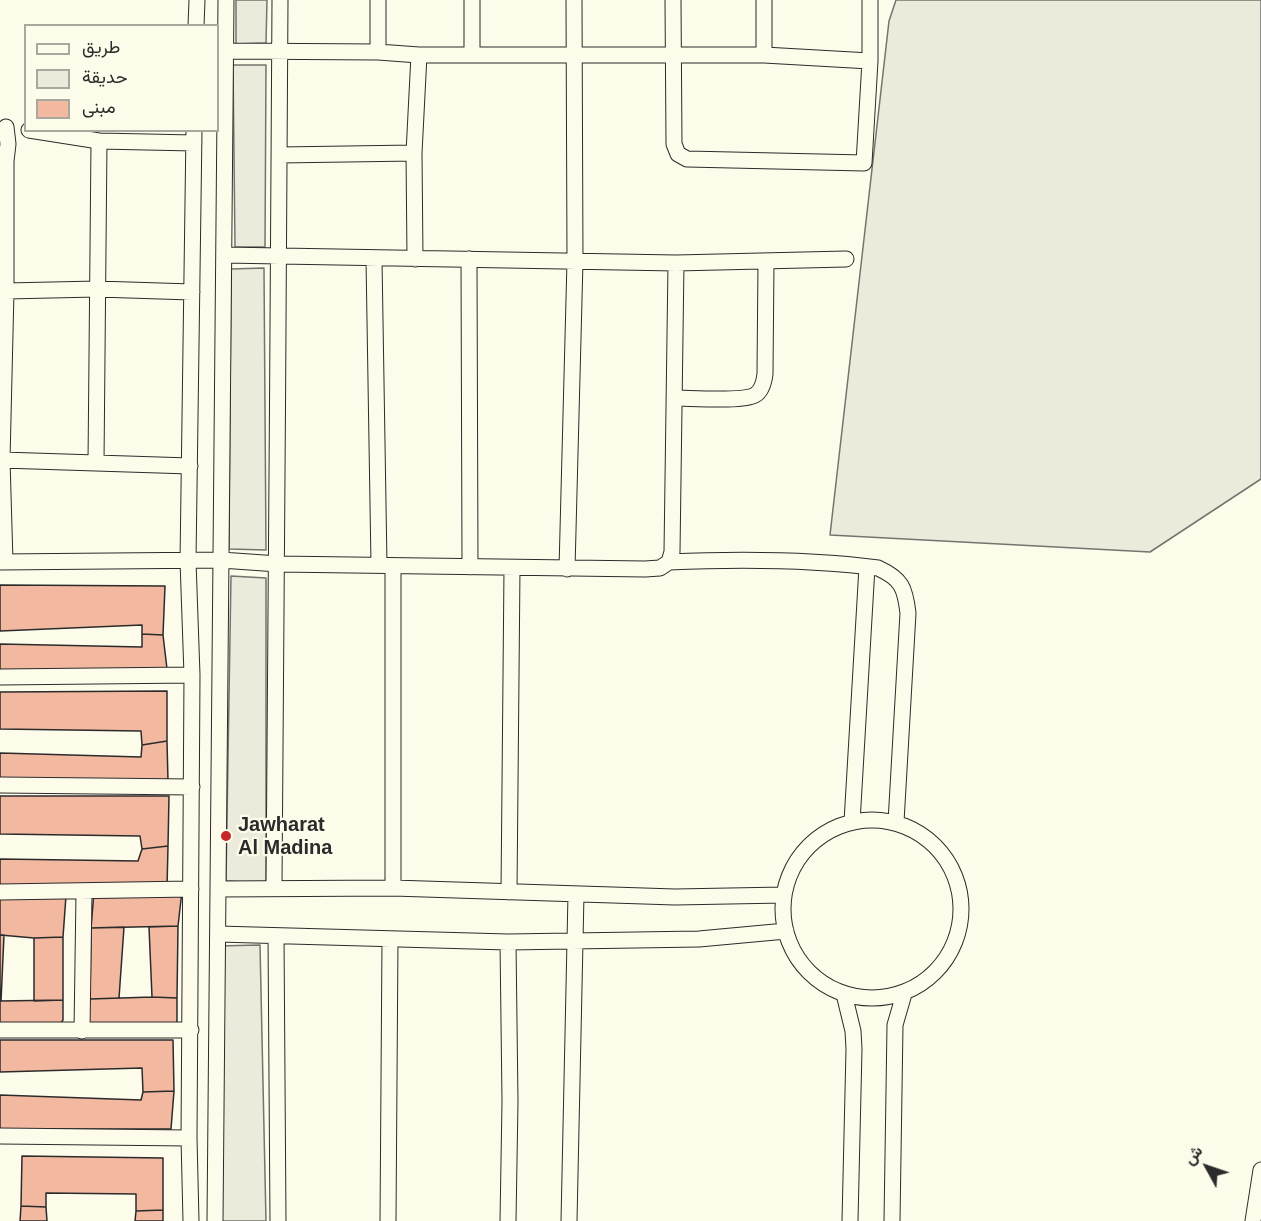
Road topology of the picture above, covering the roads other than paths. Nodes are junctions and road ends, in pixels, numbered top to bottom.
1 (197, 0) edge
2 (226, 0) edge
3 (280, 0) edge
4 (378, 0) edge
5 (472, 0) edge
6 (574, 0) edge
7 (673, 0) edge
8 (764, 0) edge
9 (870, 0) edge
10 (196, 24) edge
11 (226, 51) junction
12 (280, 52) junction
13 (378, 52) junction
14 (472, 53) junction
15 (419, 55) junction
16 (673, 55) junction
17 (764, 55) junction
18 (573, 56) junction
19 (870, 61) junction
20 (3, 127) edge
21 (24, 130) edge
22 (40, 132) edge
23 (194, 137) edge
24 (99, 141) junction
25 (414, 153) junction
26 (279, 155) junction
27 (224, 255) junction
28 (278, 256) junction
29 (374, 259) junction
30 (415, 259) junction
31 (469, 259) junction
32 (846, 259) dead end
33 (575, 261) junction
34 (766, 261) junction
35 (676, 263) junction
36 (97, 290) junction
37 (6, 291) junction
38 (192, 292) junction
39 (674, 398) junction
40 (2, 460) junction
41 (96, 463) junction
42 (190, 466) junction
43 (188, 561) junction
44 (221, 561) junction
45 (2, 562) edge
46 (669, 562) junction
47 (278, 564) junction
48 (386, 566) junction
49 (470, 567) junction
50 (867, 567) junction
51 (512, 568) junction
52 (567, 569) junction
53 (192, 675) junction
54 (0, 677) edge
55 (0, 785) edge
56 (192, 787) junction
57 (852, 822) junction
58 (896, 822) junction
59 (274, 888) junction
60 (393, 888) junction
61 (191, 889) junction
62 (218, 889) junction
63 (0, 892) edge
64 (84, 892) junction
65 (509, 892) junction
66 (576, 894) junction
67 (784, 895) junction
68 (786, 932) junction
69 (218, 934) junction
70 (276, 936) junction
71 (390, 939) junction
72 (575, 940) junction
73 (508, 942) junction
74 (844, 994) junction
75 (904, 994) junction
76 (0, 1030) edge
77 (191, 1030) junction
78 (82, 1031) junction
79 (0, 1136) edge
80 (189, 1138) junction
81 (1261, 1170) edge
82 (191, 1221) edge
83 (215, 1221) edge
84 (278, 1221) edge
85 (388, 1221) edge
86 (508, 1221) edge
87 (569, 1221) edge
88 (850, 1221) edge
89 (892, 1221) edge
90 (1253, 1221) edge

1 - 10 street
2 - 11 street
3 - 12 street
4 - 13 street
5 - 14 street
6 - 18 street
7 - 16 street
8 - 17 street
9 - 19 street
11 - 12 street
11 - 27 street
12 - 13 street
12 - 26 street
13 - 15 street
14 - 15 street
14 - 18 street
15 - 25 street
16 - 17 street
16 - 18 street
16 - 19 street
17 - 19 street
18 - 33 street
20 - 21 street
20 - 37 street
22 - 24 street
23 - 24 street
23 - 38 street
24 - 36 street
25 - 26 street
25 - 30 street
26 - 28 street
27 - 28 street
27 - 44 street
28 - 29 street
28 - 47 street
29 - 30 street
29 - 48 street
30 - 31 street
31 - 33 street
31 - 49 street
32 - 34 street
33 - 35 street
33 - 52 street
34 - 35 street
34 - 39 street
35 - 39 street
36 - 37 street
36 - 38 street
36 - 41 street
37 - 40 street
38 - 42 street
39 - 46 street
40 - 41 street
40 - 45 street
41 - 42 street
42 - 43 street
43 - 44 street
43 - 45 street
43 - 53 street
44 - 47 street
44 - 62 street
46 - 50 street
46 - 52 street
47 - 48 street
47 - 59 street
48 - 49 street
48 - 60 street
49 - 51 street
50 - 57 street
50 - 58 street
51 - 52 street
51 - 65 street
53 - 54 street
53 - 56 street
55 - 56 street
56 - 61 street
57 - 58 street
57 - 67 street
58 - 75 street
59 - 60 street
59 - 62 street
60 - 65 street
61 - 64 street
61 - 77 street
62 - 69 street
63 - 64 street
64 - 78 street
65 - 66 street
66 - 67 street
66 - 72 street
67 - 68 street
68 - 72 street
68 - 74 street
69 - 70 street
69 - 83 street
70 - 71 street
70 - 84 street
71 - 73 street
71 - 85 street
72 - 73 street
72 - 87 street
73 - 86 street
74 - 75 street
74 - 88 street
75 - 89 street
76 - 78 street
77 - 78 street
77 - 80 street
79 - 80 street
80 - 82 street
81 - 90 street

